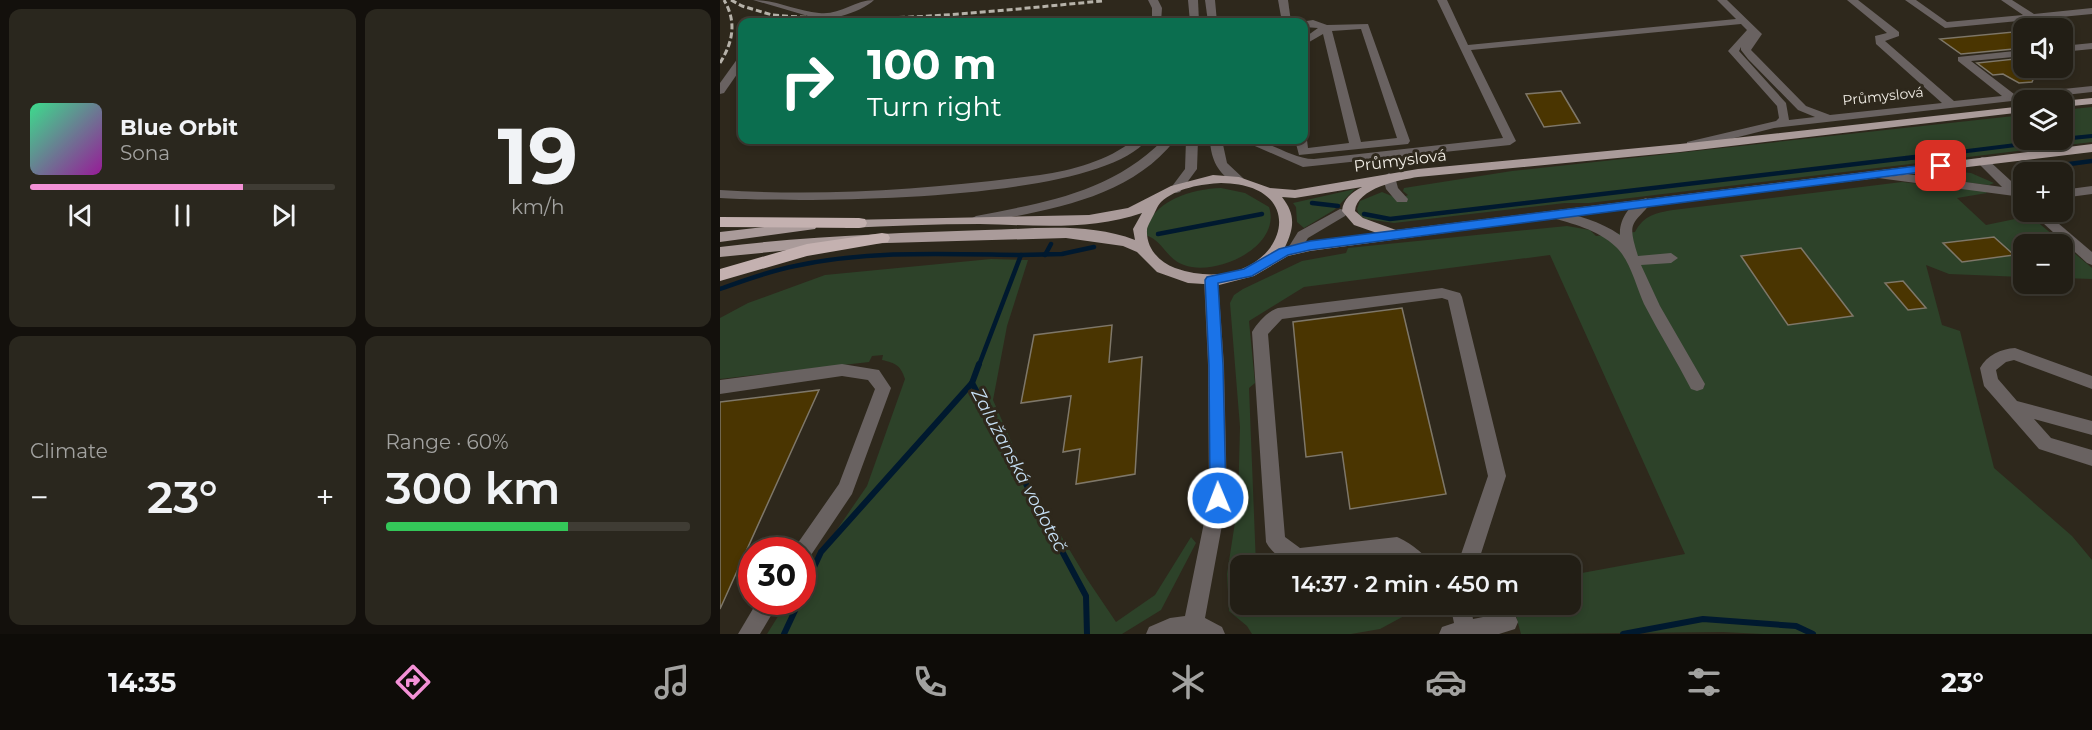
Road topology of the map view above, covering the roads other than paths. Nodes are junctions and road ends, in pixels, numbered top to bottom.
1 (758, 0) edge
2 (870, 0) edge
3 (1153, 0) edge
4 (1193, 0) edge
5 (1210, 0) edge
6 (1283, 0) edge
7 (1442, 0) edge
8 (1722, 0) edge
9 (1852, 0) edge
10 (1910, 0) edge
11 (2006, 0) edge
12 (2092, 11) edge
13 (815, 15) junction
14 (2031, 16) junction
15 (808, 18) edge
16 (1157, 18) edge
17 (1195, 18) edge
18 (1212, 18) edge
19 (1286, 18) edge
20 (1744, 21) junction
21 (1308, 24) edge
22 (1326, 28) junction
23 (1752, 29) junction
24 (1308, 30) edge
25 (1308, 39) edge
26 (2092, 46) edge
27 (1465, 48) junction
28 (2073, 48) edge
29 (2013, 54) edge
30 (738, 66) edge
31 (2092, 90) edge
32 (720, 91) edge
33 (2073, 92) edge
34 (2013, 99) joint
35 (2092, 101) edge
36 (2073, 103) edge
37 (1953, 106) junction
38 (2013, 109) edge
39 (1831, 118) junction
40 (1780, 124) junction
41 (1135, 144) edge
42 (1165, 144) edge
43 (1192, 144) edge
44 (1216, 144) edge
45 (1261, 144) edge
46 (1302, 146) edge
47 (1356, 147) junction
48 (1680, 148) junction
49 (2092, 148) edge
50 (1982, 161) junction
51 (1878, 174) junction
52 (1389, 177) junction
53 (1239, 181) junction
54 (1176, 189) junction
55 (2013, 190) edge
56 (2092, 190) edge
57 (1267, 192) junction
58 (2073, 193) edge
59 (720, 195) edge
60 (2013, 196) edge
61 (1402, 199) dead end
62 (1154, 201) junction
63 (1646, 202) junction
64 (1340, 213) dead end
65 (1554, 214) junction
66 (976, 220) junction
67 (720, 222) edge
68 (2048, 222) edge
69 (859, 223) junction
70 (1414, 231) junction
71 (720, 237) edge
72 (882, 238) junction
73 (1295, 248) junction
74 (1143, 249) junction
75 (720, 252) edge
76 (1632, 257) junction
77 (1671, 258) dead end
78 (2092, 260) edge
79 (1257, 268) junction
80 (720, 275) edge
81 (1211, 280) junction
82 (2092, 382) edge
83 (1697, 384) dead end
84 (720, 387) edge
85 (2011, 406) junction
86 (2092, 428) edge
87 (2092, 459) edge
88 (812, 537) edge
89 (1293, 555) edge
90 (1322, 555) edge
91 (1408, 555) edge
92 (1471, 555) edge
93 (760, 615) edge
94 (1459, 615) edge
95 (1508, 622) dead end
96 (1193, 626) junction
97 (1458, 632) edge
98 (748, 634) edge
99 (1156, 634) edge
100 (1215, 634) edge

1 - 13 street
2 - 13 street
3 - 16 street
4 - 17 street
5 - 18 street
6 - 19 street
7 - 27 street
8 - 20 street
9 - 37 street
10 - 14 street
11 - 14 street
12 - 14 street
13 - 15 street
20 - 23 street
20 - 27 street
21 - 22 street
22 - 24 street
22 - 25 street
22 - 47 street
22 - 47 street
23 - 39 street
23 - 40 street
26 - 28 street
27 - 45 street
29 - 34 street
30 - 32 street
31 - 33 street, Průmyslová
34 - 37 street, Průmyslová
35 - 36 main road
37 - 39 street, Průmyslová
38 - 48 main road, Průmyslová
39 - 40 street, Průmyslová
40 - 48 street, Průmyslová
41 - 59 street
42 - 66 street
43 - 54 street
44 - 53 street
46 - 47 street
48 - 52 main road, Průmyslová
49 - 50 main road
50 - 51 main road
50 - 55 street
51 - 60 street
51 - 63 main road
52 - 57 main road, Průmyslová
52 - 61 street
52 - 70 main road
53 - 54 main road
53 - 57 main road
54 - 62 main road
56 - 58 street
57 - 79 main road
62 - 66 main road
62 - 74 main road
63 - 65 main road
63 - 76 street
64 - 73 street
65 - 70 main road
65 - 76 street
66 - 69 main road
67 - 69 highway
68 - 78 street
69 - 71 main road
70 - 73 main road
72 - 74 main road
72 - 75 main road
72 - 80 highway
73 - 79 main road
74 - 81 main road
76 - 77 street
76 - 83 street
79 - 81 main road
81 - 96 street
82 - 85 street
84 - 88 street
85 - 86 street
85 - 87 street
89 - 92 street
90 - 91 street
93 - 98 street
94 - 97 street
95 - 97 street
96 - 99 street
96 - 100 street

